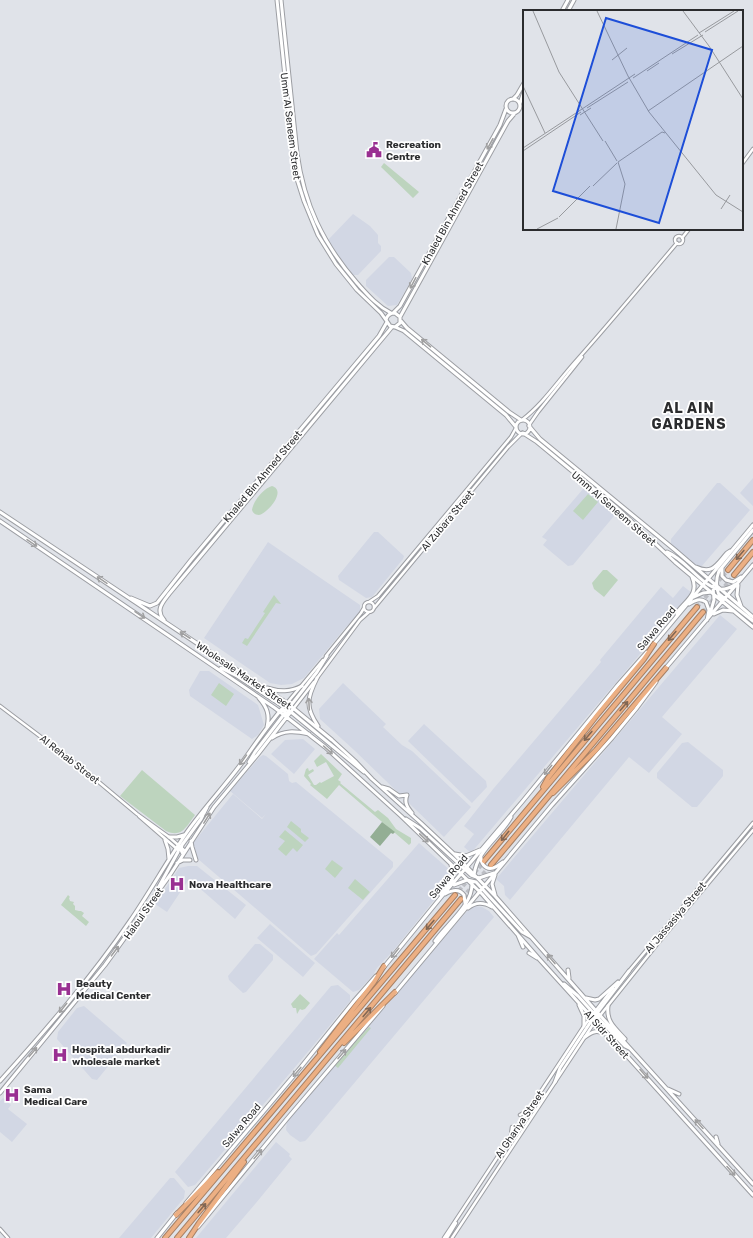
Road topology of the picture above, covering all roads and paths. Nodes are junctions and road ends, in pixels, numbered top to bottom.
1 (276, 0) edge
2 (568, 0) edge
3 (574, 0) edge
4 (281, 2) edge
5 (285, 10) dead end
6 (563, 10) edge
7 (569, 10) edge
8 (523, 85) edge
9 (523, 94) edge
10 (513, 99) junction
11 (520, 105) junction
12 (506, 109) junction
13 (514, 114) junction
14 (753, 149) edge
15 (743, 163) edge
16 (688, 230) edge
17 (682, 238) junction
18 (677, 243) junction
19 (392, 313) junction
20 (400, 319) junction
21 (387, 321) junction
22 (393, 327) junction
23 (588, 348) junction
24 (522, 420) junction
25 (529, 425) junction
26 (516, 428) junction
27 (523, 433) junction
28 (0, 512) edge
29 (0, 521) edge
30 (753, 525) edge
31 (753, 530) edge
32 (753, 540) edge
33 (732, 551) junction
34 (665, 552) junction
35 (753, 552) edge
36 (753, 565) edge
37 (693, 566) junction
38 (722, 567) junction
39 (728, 570) tunnel mouth
40 (691, 575) junction
41 (734, 575) tunnel mouth
42 (745, 575) junction
43 (705, 582) junction
44 (739, 582) junction
45 (717, 588) junction
46 (713, 593) junction
47 (718, 594) junction
48 (125, 596) junction
49 (727, 597) junction
50 (691, 599) junction
51 (369, 602) junction
52 (723, 602) junction
53 (697, 607) tunnel mouth
54 (364, 608) junction
55 (374, 608) junction
56 (742, 608) junction
57 (682, 610) junction
58 (369, 612) junction
59 (703, 612) tunnel mouth
60 (734, 612) junction
61 (677, 616) junction
62 (753, 617) edge
63 (709, 618) junction
64 (706, 621) junction
65 (753, 621) edge
66 (170, 625) junction
67 (753, 627) edge
68 (654, 644) junction
69 (327, 656) junction
70 (215, 666) junction
71 (666, 668) junction
72 (317, 678) junction
73 (302, 686) junction
74 (264, 688) junction
75 (256, 695) junction
76 (0, 706) edge
77 (287, 708) junction
78 (293, 708) junction
79 (280, 711) junction
80 (285, 715) junction
81 (266, 729) junction
82 (320, 730) junction
83 (310, 735) junction
84 (269, 740) junction
85 (246, 769) junction
86 (372, 779) junction
87 (381, 787) junction
88 (536, 799) junction
89 (209, 802) junction
90 (541, 804) junction
91 (137, 814) junction
92 (401, 816) junction
93 (422, 823) junction
94 (753, 823) edge
95 (753, 830) edge
96 (186, 834) junction
97 (169, 837) junction
98 (165, 840) junction
99 (191, 841) junction
100 (179, 848) junction
101 (184, 852) junction
102 (481, 852) junction
103 (454, 854) junction
104 (730, 857) junction
105 (169, 860) junction
106 (190, 860) dead end
107 (196, 860) dead end
108 (506, 860) junction
109 (484, 861) tunnel mouth
110 (730, 861) dead end
111 (450, 863) junction
112 (491, 865) tunnel mouth
113 (174, 866) junction
114 (465, 868) junction
115 (496, 872) junction
116 (461, 874) junction
117 (719, 874) dead end
118 (170, 875) junction
119 (714, 876) junction
120 (473, 879) junction
121 (170, 880) dead end
122 (450, 886) junction
123 (484, 887) junction
124 (480, 891) junction
125 (442, 896) junction
126 (455, 896) tunnel mouth
127 (496, 896) junction
128 (153, 897) junction
129 (461, 899) tunnel mouth
130 (437, 902) junction
131 (683, 902) dead end
132 (687, 902) junction
133 (464, 906) junction
134 (494, 907) junction
135 (688, 907) junction
136 (464, 911) junction
137 (688, 912) dead end
138 (136, 923) junction
139 (133, 931) dead end
140 (516, 932) junction
141 (532, 937) junction
142 (523, 947) dead end
143 (429, 951) junction
144 (529, 953) dead end
145 (540, 960) junction
146 (630, 965) dead end
147 (96, 966) junction
148 (384, 966) junction
149 (89, 970) dead end
150 (568, 970) dead end
151 (629, 970) junction
152 (636, 976) dead end
153 (631, 977) junction
154 (558, 980) junction
155 (570, 980) junction
156 (618, 982) junction
157 (89, 984) junction
158 (89, 991) dead end
159 (395, 992) junction
160 (586, 998) junction
161 (576, 1000) junction
162 (608, 1006) junction
163 (73, 1010) dead end
164 (66, 1013) junction
165 (594, 1014) junction
166 (598, 1018) junction
167 (584, 1026) junction
168 (608, 1035) junction
169 (585, 1037) junction
170 (574, 1040) junction
171 (569, 1043) dead end
172 (631, 1048) junction
173 (333, 1052) junction
174 (25, 1062) junction
175 (311, 1066) junction
176 (25, 1067) dead end
177 (0, 1081) edge
178 (555, 1082) junction
179 (667, 1088) junction
180 (0, 1093) edge
181 (680, 1094) dead end
182 (530, 1108) junction
183 (520, 1114) dead end
184 (512, 1127) dead end
185 (716, 1137) dead end
186 (510, 1138) junction
187 (520, 1141) dead end
188 (516, 1142) junction
189 (718, 1146) junction
190 (253, 1148) junction
191 (233, 1158) junction
192 (753, 1184) edge
193 (753, 1195) edge
194 (473, 1208) junction
195 (473, 1212) dead end
196 (176, 1215) junction
197 (458, 1216) junction
198 (0, 1229) edge
199 (8, 1238) edge
200 (156, 1238) edge
201 (165, 1238) edge
202 (177, 1238) edge
203 (189, 1238) edge
204 (444, 1238) edge
205 (447, 1238) edge
206 (452, 1238) edge

1 - 21 main road, Umm Al Seneem Street
2 - 6 main road
3 - 7 main road
4 - 5 main road
4 - 19 main road, Umm Al Seneem Street
8 - 10 main road
9 - 11 main road
10 - 11 main road
10 - 12 main road
11 - 13 main road
12 - 13 main road
12 -> 19 main road, Khaled Bin Ahmed Street
13 - 20 main road, Khaled Bin Ahmed Street
14 - 15 street
16 - 17 street
17 - 18 street
17 - 18 street
18 - 23 street
19 - 20 main road
19 - 21 main road
20 - 22 main road
24 -> 20 main road
21 - 22 main road
21 - 48 main road, Khaled Bin Ahmed Street
22 - 26 main road
22 - 66 main road, Khaled Bin Ahmed Street
23 - 24 street
23 - 25 street
24 - 25 main road
24 - 26 main road
25 - 27 main road
25 - 37 main road, Umm Al Seneem Street
26 - 27 main road
26 - 51 street, Al Zubara Street
27 - 34 main road, Umm Al Seneem Street
27 - 55 street, Al Zubara Street
48 -> 28 main road, Wholesale Market Street
29 -> 70 main road, Wholesale Market Street
30 - 33 main road, Salwa Road
31 - 38 main road
32 -> 39 highway
33 - 37 main road
33 - 43 main road, Salwa Road
34 - 40 main road, Umm Al Seneem Street
34 - 43 main road
35 - 41 highway
36 - 42 main road
37 - 43 main road, Umm Al Seneem Street
38 - 42 main road
38 - 45 main road
40 - 43 main road, Umm Al Seneem Street
40 - 61 main road
42 - 44 main road
43 - 45 main road
43 - 46 main road
43 - 50 main road, Salwa Road
44 - 45 main road
44 - 49 main road
44 - 56 main road
45 - 46 main road
45 - 47 main road
45 - 49 main road
46 - 47 main road
46 - 50 main road
46 - 52 main road
46 - 63 main road
47 - 49 main road
47 - 52 main road
48 - 66 main road, Wholesale Market Street
49 - 52 main road
49 - 56 main road
49 - 65 main road
50 - 57 main road, Salwa Road
51 - 54 street
51 - 55 street
52 - 60 main road
52 - 63 main road
53 -> 88 highway, Salwa Road
54 - 58 street
54 - 69 street
55 - 58 street
56 - 62 main road
57 - 61 main road, Salwa Road
57 - 64 main road
58 - 72 street
90 -> 59 highway
60 - 63 main road
60 - 67 main road
61 - 68 main road, Salwa Road
63 - 64 main road
64 - 71 main road
74 -> 66 main road, Wholesale Market Street
68 - 88 highway
68 -> 102 main road, Salwa Road
69 - 73 street
69 - 77 main road
70 - 75 main road, Wholesale Market Street
70 - 77 main road
71 - 90 highway
71 - 108 main road
72 - 78 street
82 -> 72 main road
73 - 74 main road
73 - 77 street
74 - 77 main road, Wholesale Market Street
75 - 79 main road, Wholesale Market Street
75 - 81 main road
76 - 91 street, Al Rehab Street
77 - 78 main road, Haloul Street
77 - 79 main road
77 - 80 main road, Haloul Street
77 - 86 main road
78 - 82 main road, Wholesale Market Street
79 - 80 main road, Wholesale Market Street
79 - 81 main road, Haloul Street
80 - 83 main road, Wholesale Market Street
80 - 84 main road, Haloul Street
80 - 85 main road
81 -> 89 main road, Haloul Street
82 - 86 main road, Wholesale Market Street
83 - 84 main road
83 -> 92 main road, Wholesale Market Street
84 - 85 main road, Haloul Street
99 -> 85 main road, Haloul Street
86 - 87 main road, Wholesale Market Street
87 - 93 main road, Wholesale Market Street
87 - 93 main road
88 -> 109 highway, Salwa Road
89 - 96 main road, Haloul Street
89 - 100 main road
90 - 112 highway
91 - 97 street, Al Rehab Street
91 - 98 street, Al Rehab Street
92 -> 111 main road, Wholesale Market Street
92 - 114 main road
93 - 103 main road, Wholesale Market Street
94 - 132 street, Al Jassasiya Street
95 - 104 street, Al Jassasiya Street
96 - 97 main road
96 - 100 main road, Haloul Street
97 - 100 street, Al Rehab Street
98 - 100 street, Al Rehab Street
98 - 105 main road
99 - 101 main road, Haloul Street
99 - 107 main road
100 - 101 main road
100 - 105 main road, Haloul Street
100 - 128 main road
101 - 113 main road, Haloul Street
102 - 103 main road
102 - 108 main road
102 - 114 main road, Salwa Road
102 - 120 main road
103 - 114 main road, Wholesale Market Street
104 - 110 street
104 - 119 street, Al Jassasiya Street
105 - 147 main road, Haloul Street
106 - 113 main road
108 - 115 main road
111 - 116 main road, Wholesale Market Street
111 - 130 main road
113 - 118 main road, Haloul Street
114 - 116 main road, Salwa Road
114 - 120 main road, Al Sidr Street
115 - 120 main road
115 - 123 main road
115 - 127 main road
116 - 120 main road, Al Sidr Street
116 - 122 main road, Salwa Road
117 - 119 street
118 - 121 main road
118 - 128 main road, Haloul Street
119 - 135 street, Al Jassasiya Street
120 - 122 main road
120 - 123 main road
120 - 124 main road, Al Sidr Street
120 - 133 main road
122 - 125 main road, Salwa Road
123 - 124 main road
123 - 127 main road, Al Sidr Street
123 - 141 main road
124 - 134 main road, Al Sidr Street
124 - 136 main road
125 - 130 main road, Salwa Road
125 - 133 main road
126 -> 175 highway, Salwa Road
127 - 141 main road, Al Sidr Street
128 - 138 main road, Haloul Street
173 -> 129 highway
130 -> 148 main road, Salwa Road
131 - 132 street
132 - 151 street, Al Jassasiya Street
133 - 143 main road
134 - 136 main road
134 - 140 main road, Al Sidr Street
135 - 137 street
135 - 153 street, Al Jassasiya Street
136 - 143 main road
138 - 139 main road
157 -> 138 main road, Haloul Street
140 - 142 main road
140 - 145 main road, Al Sidr Street
155 -> 141 main road, Al Sidr Street
143 - 159 main road
144 - 145 main road
145 - 154 main road, Al Sidr Street
146 - 151 street
147 - 149 main road
147 -> 177 main road, Haloul Street
148 - 175 highway
148 -> 196 main road, Salwa Road
150 - 155 main road
151 - 156 street, Al Jassasiya Street
151 - 165 main road
152 - 153 street
153 - 162 street, Al Jassasiya Street
154 - 161 main road, Al Sidr Street
154 - 165 main road
155 - 160 main road, Al Sidr Street
156 - 160 main road
156 - 165 street, Al Jassasiya Street
157 - 158 main road
157 - 164 main road, Haloul Street
159 - 173 highway
203 -> 159 main road
160 - 165 main road, Al Sidr Street
161 - 165 main road, Al Sidr Street
161 - 167 main road
162 - 166 street, Al Jassasiya Street
162 - 172 main road
163 - 164 main road
174 -> 164 main road, Haloul Street
165 - 166 main road, Al Sidr Street
165 - 166 main road, Al Sidr Street
165 - 167 street, Al Ghariya Street
165 - 178 main road
166 - 168 main road, Al Sidr Street
166 - 169 street, Al Ghariya Street
166 - 172 main road
167 - 170 street, Al Ghariya Street
168 - 169 main road
168 -> 193 main road, Al Sidr Street
169 - 178 street, Al Ghariya Street
170 - 171 street
170 - 182 street, Al Ghariya Street
172 - 179 main road, Al Sidr Street
173 - 190 highway
174 - 176 main road
174 - 180 main road, Haloul Street
175 - 191 highway, Salwa Road
178 - 188 street, Al Ghariya Street
179 - 181 main road
189 -> 179 main road, Al Sidr Street
182 - 183 street
182 - 186 street, Al Ghariya Street
184 - 186 street
185 - 189 main road
186 - 197 street, Al Ghariya Street
187 - 188 street
188 - 194 street, Al Ghariya Street
189 - 192 main road, Al Sidr Street
202 -> 190 highway
190 - 203 highway
191 - 196 highway
191 - 201 highway, Salwa Road
194 - 195 street
194 - 206 street, Al Ghariya Street
196 - 200 main road, Salwa Road
197 - 204 street, Al Ghariya Street
197 - 205 street
198 - 199 street

